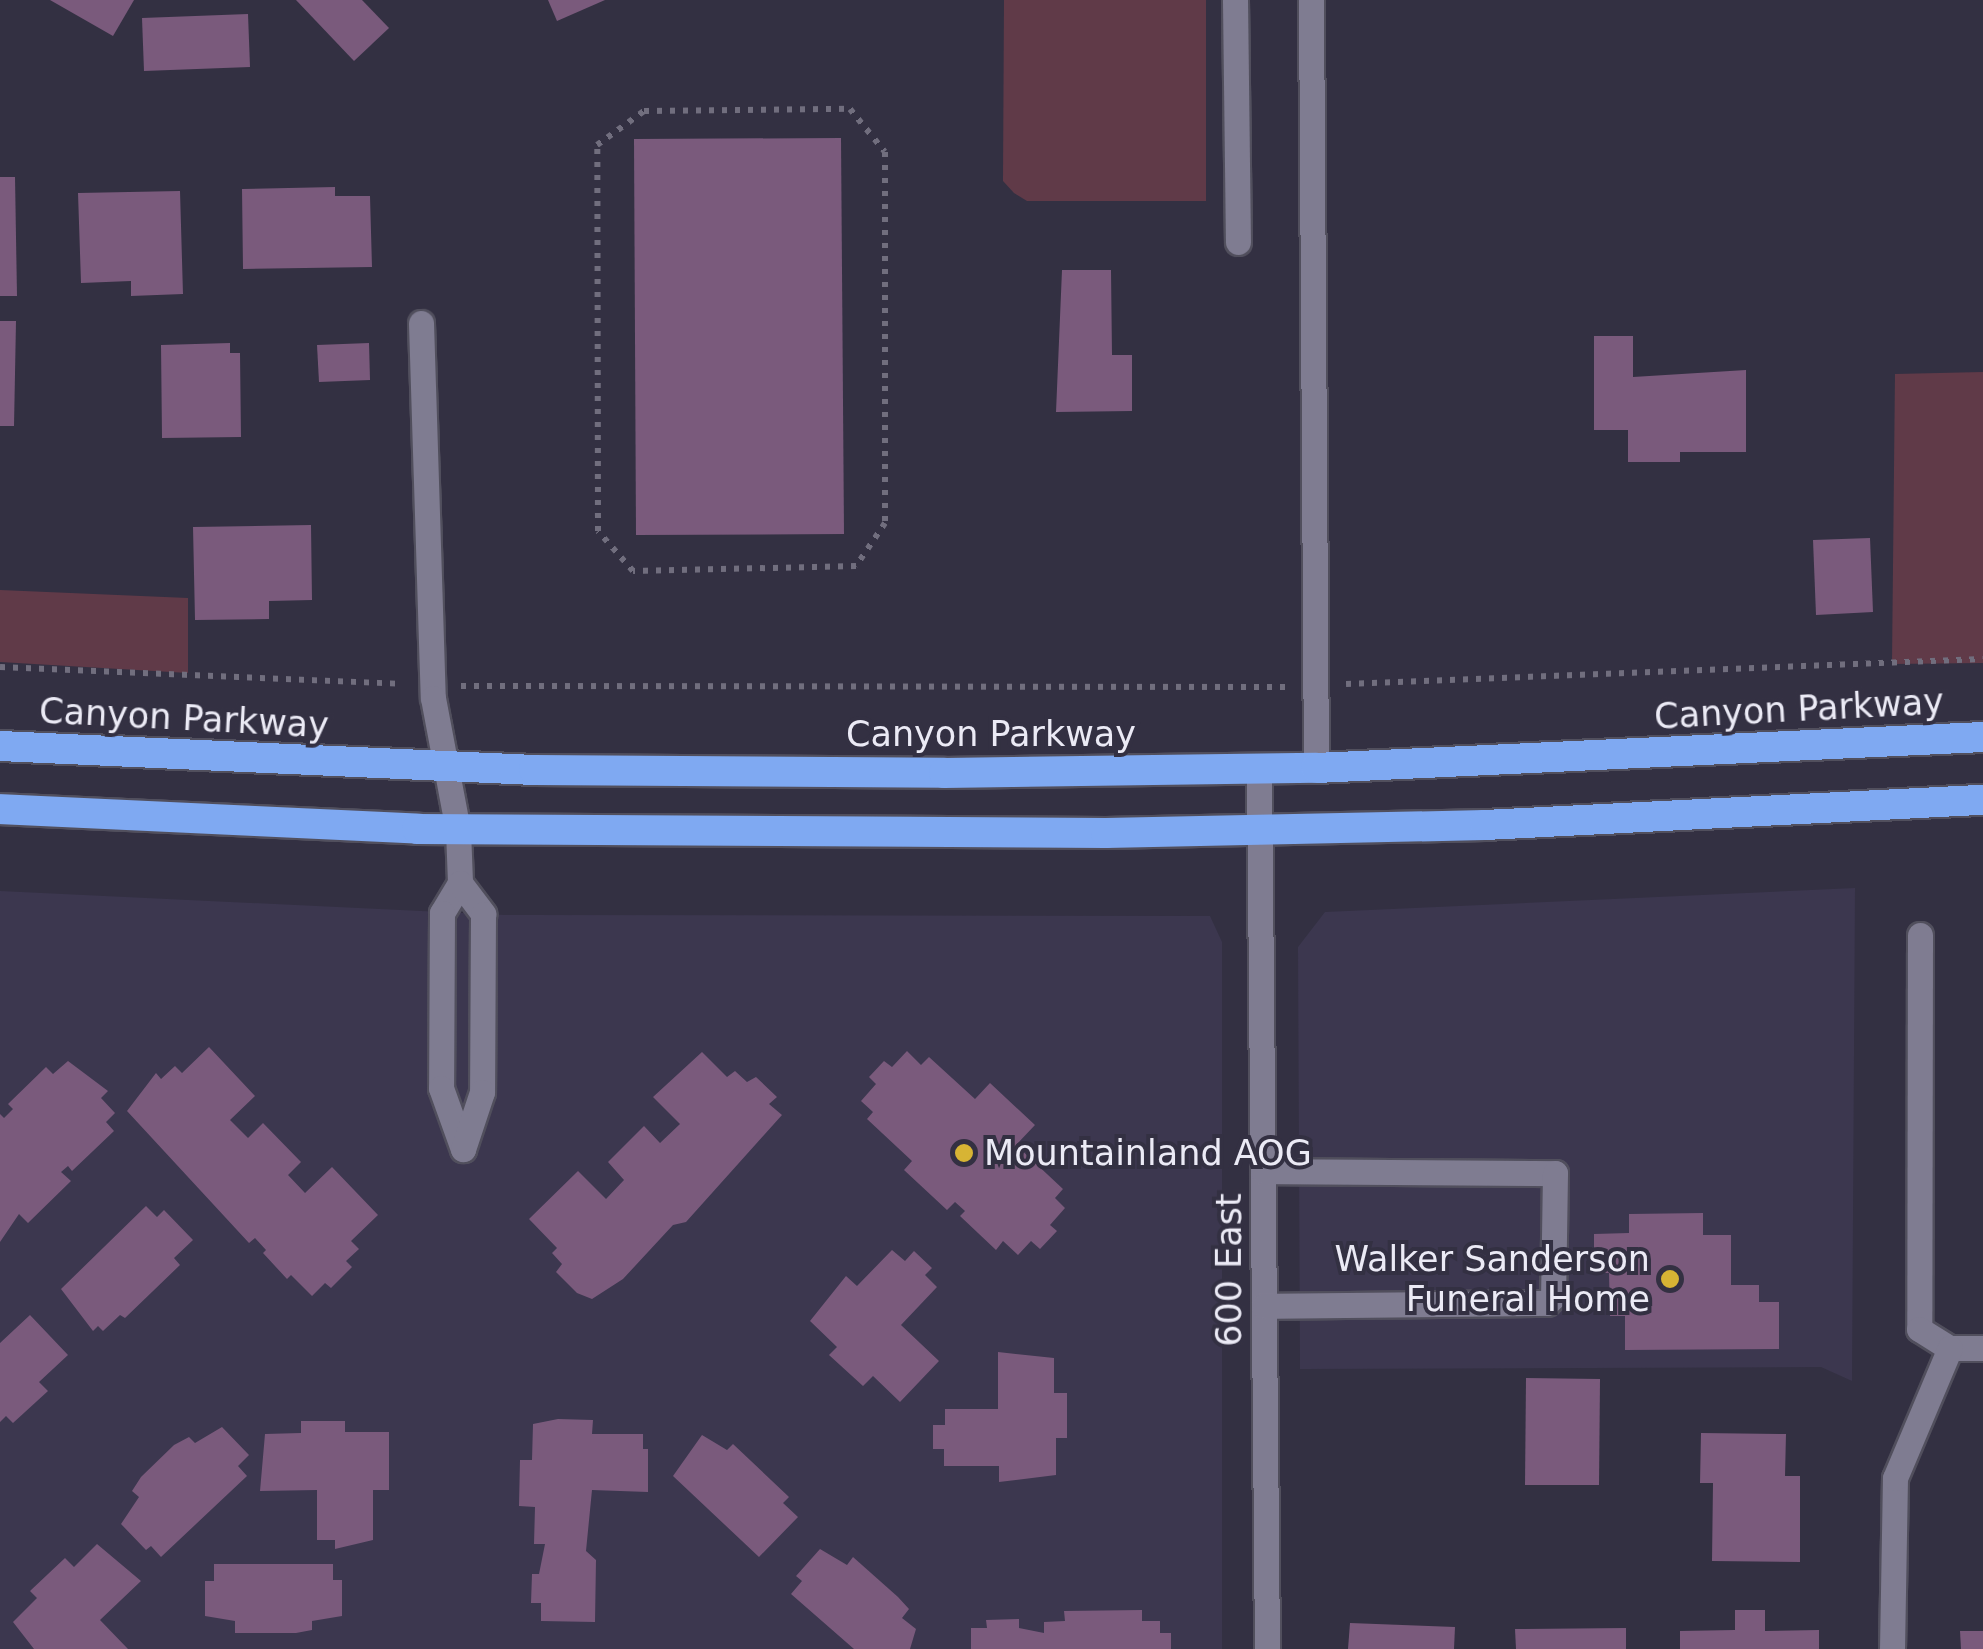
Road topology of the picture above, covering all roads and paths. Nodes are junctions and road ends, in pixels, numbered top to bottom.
1 (1236, 0) edge
2 (1312, 0) edge
3 (597, 145) joint
4 (1238, 242) dead end
5 (421, 323) dead end
6 (1983, 659) edge
7 (0, 667) edge
8 (1315, 685) junction
9 (432, 686) junction
10 (1983, 738) edge
11 (0, 746) edge
12 (445, 768) junction
13 (1316, 768) junction
14 (1259, 770) junction
15 (1983, 800) edge
16 (0, 809) edge
17 (458, 830) junction
18 (1260, 832) junction
19 (460, 883) junction
20 (1920, 936) dead end
21 (1263, 1171) junction
22 (1264, 1306) junction
23 (1950, 1348) junction
24 (1983, 1348) edge
25 (1267, 1649) edge
26 (1892, 1649) edge

1 - 4 street
2 - 8 street
3 - 3 path
5 - 9 street
6 - 8 path
7 - 9 path
8 - 9 path
8 - 13 street
9 - 12 street
10 - 13 highway, Canyon Parkway
11 - 12 highway, Canyon Parkway
12 - 14 highway, Canyon Parkway
12 - 17 street
13 - 14 highway, Canyon Parkway
14 - 18 street, 600 East
15 - 18 highway
16 - 17 highway
17 - 18 highway
17 - 19 street
18 - 21 street, 600 East
19 - 19 street
20 - 23 street
21 - 22 street, 600 East
21 - 22 street
22 - 25 street, 600 East
23 - 24 street
23 - 26 street

